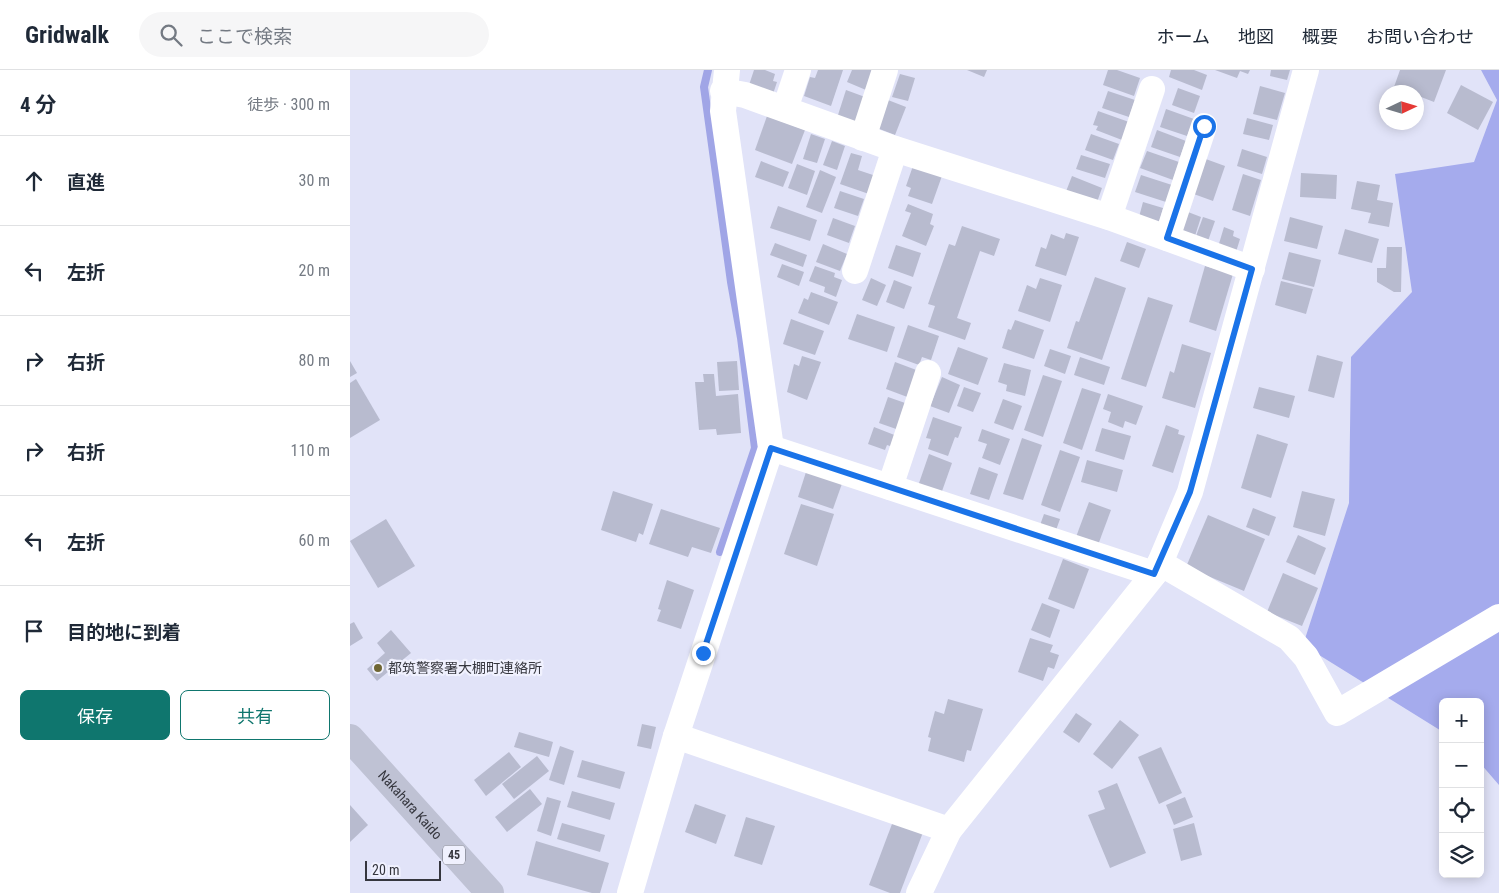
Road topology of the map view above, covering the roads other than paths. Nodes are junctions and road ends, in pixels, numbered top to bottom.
1 (798, 70) edge
2 (885, 70) edge
3 (1306, 70) edge
4 (725, 80) edge
5 (1152, 89) dead end
6 (785, 109) junction
7 (1204, 126) dead end
8 (863, 138) junction
9 (895, 148) junction
10 (1109, 217) junction
11 (1167, 238) junction
12 (1252, 269) junction
13 (854, 271) dead end
14 (928, 373) dead end
15 (771, 448) junction
16 (890, 487) junction
17 (1157, 568) junction
18 (1499, 617) edge
19 (676, 736) junction
20 (350, 738) edge
21 (949, 830) junction
22 (490, 893) edge
23 (630, 893) edge
24 (919, 893) edge

1 - 6 street
2 - 8 street
3 - 12 street
4 - 6 street
4 - 15 street
5 - 10 street
6 - 8 street
7 - 11 street
8 - 9 street
9 - 10 street
9 - 13 street
10 - 11 street
11 - 12 street
12 - 17 street
14 - 16 street
15 - 16 street
15 - 19 street
16 - 17 street
17 - 18 street
17 - 21 street
19 - 21 street
19 - 23 street
20 - 22 main road, Nakahara Kaido / 45
21 - 24 street

